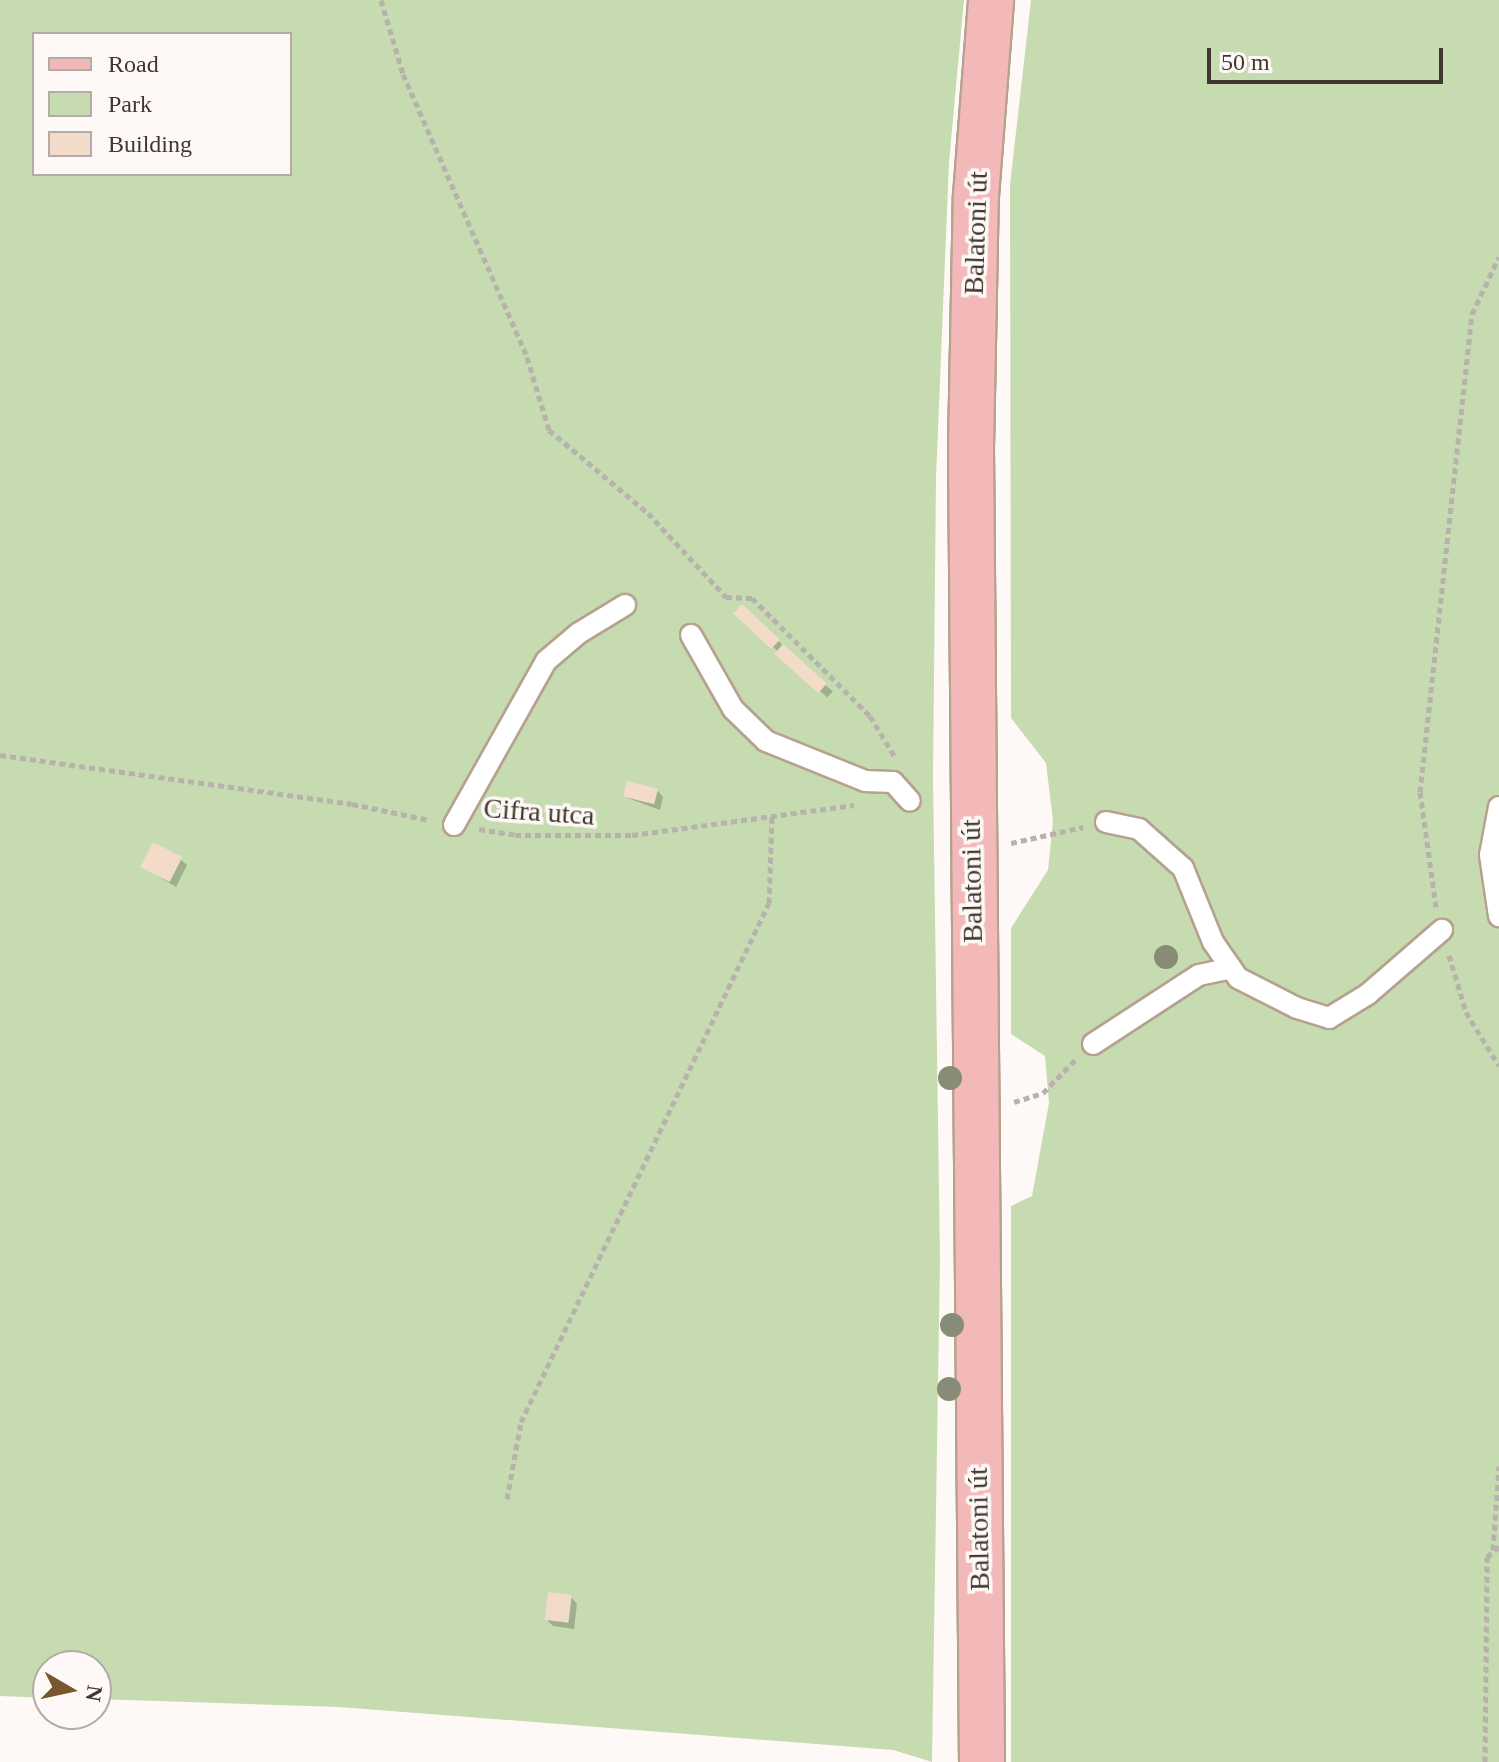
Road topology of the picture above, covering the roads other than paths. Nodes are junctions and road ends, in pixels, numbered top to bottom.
1 (991, 0) edge
2 (625, 605) dead end
3 (691, 635) dead end
4 (910, 801) road end
5 (1499, 807) edge
6 (1106, 822) road end
7 (454, 825) road end
8 (1499, 916) edge
9 (1442, 930) road end
10 (1231, 968) junction
11 (1093, 1044) road end
12 (982, 1762) edge

1 - 12 main road, Balatoni út
2 - 7 lane
3 - 4 lane
5 - 8 lane
6 - 10 lane
9 - 10 lane
10 - 11 lane

